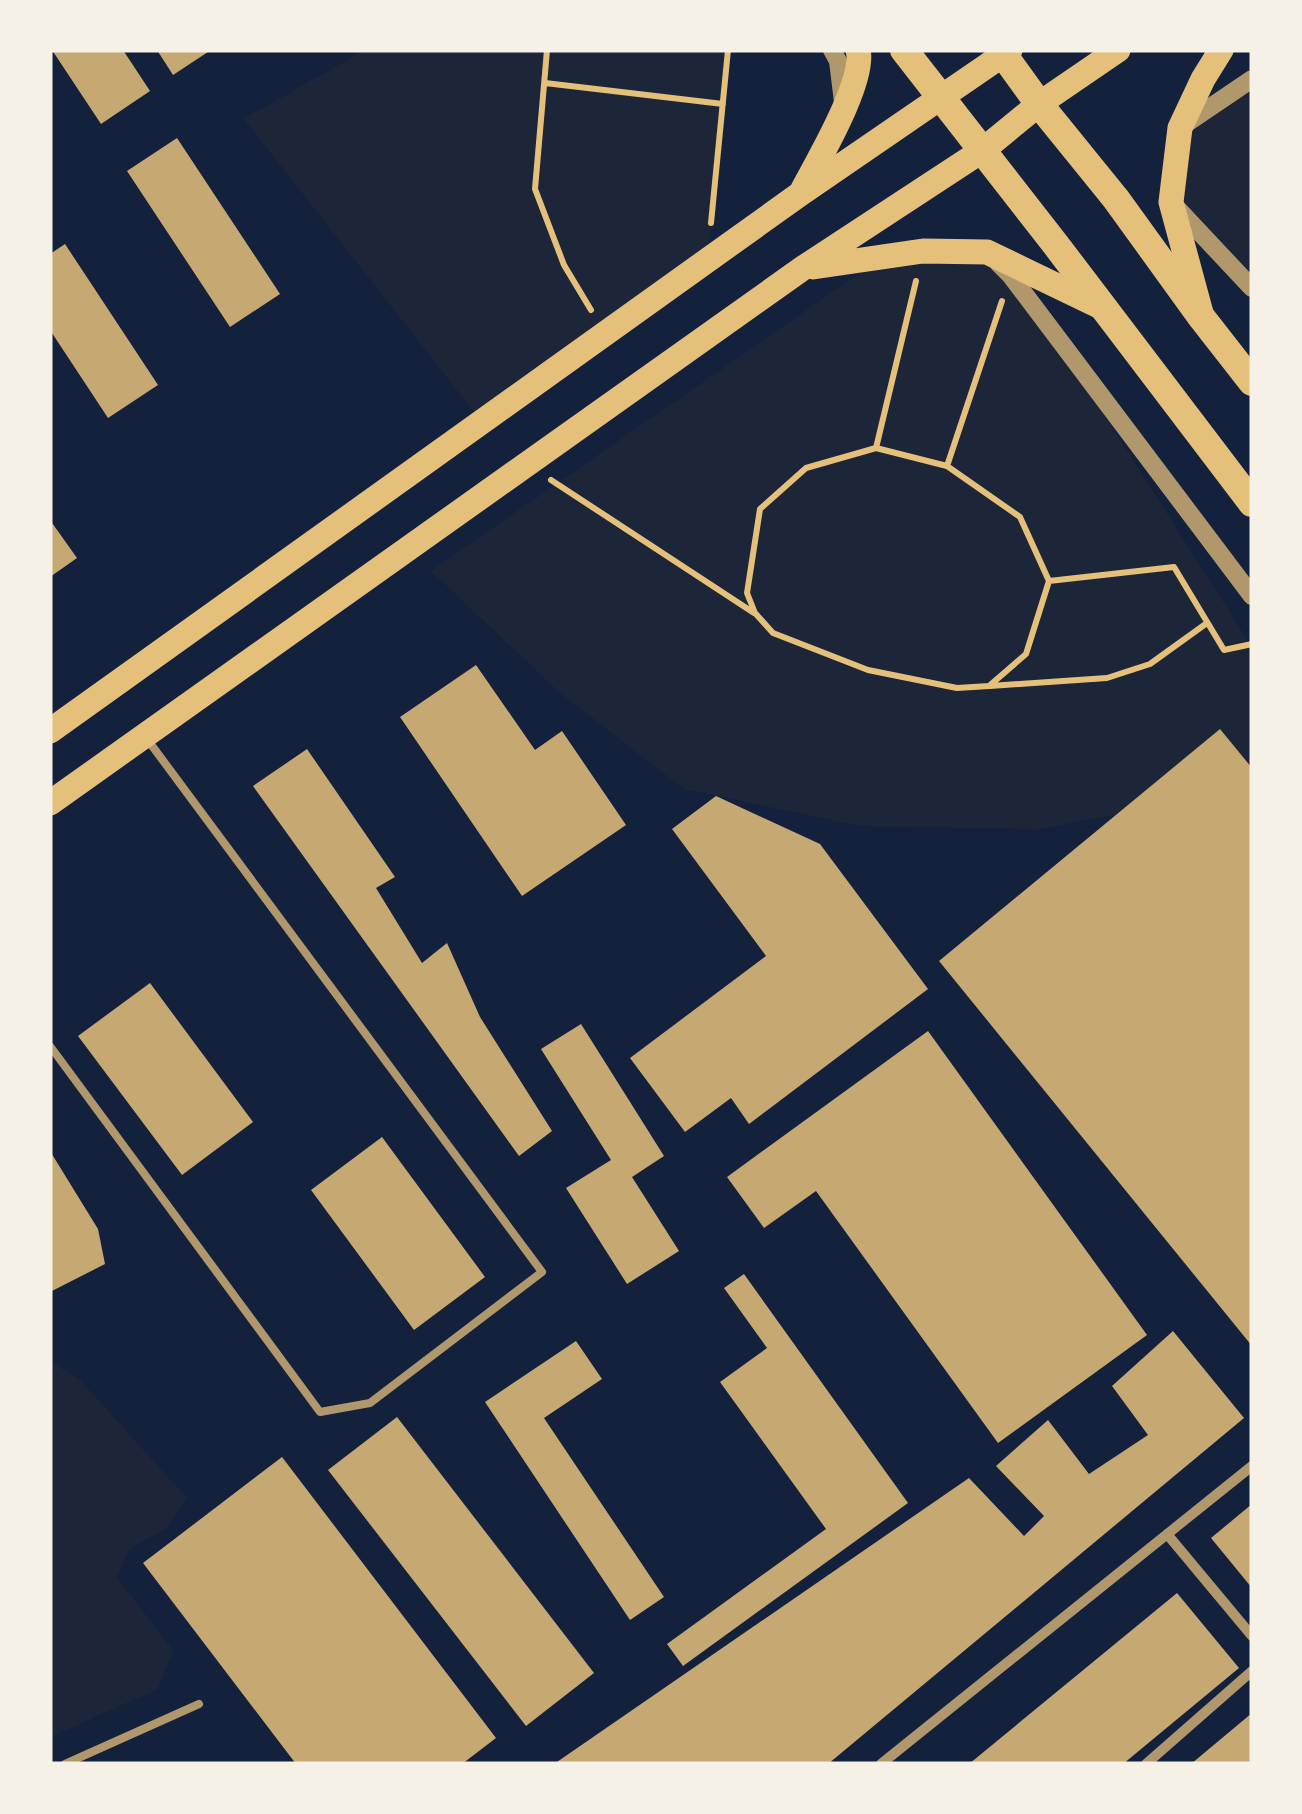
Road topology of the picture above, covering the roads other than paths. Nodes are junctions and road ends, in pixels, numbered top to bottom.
1 (832, 50) edge
2 (858, 50) edge
3 (904, 50) edge
4 (1118, 50) edge
5 (1221, 50) edge
6 (1004, 52) edge
7 (1252, 79) edge
8 (941, 98) junction
9 (1039, 104) junction
10 (844, 108) junction
11 (1180, 128) junction
12 (983, 150) junction
13 (800, 194) junction
14 (1171, 202) junction
15 (987, 252) junction
16 (803, 268) junction
17 (1252, 288) edge
18 (1103, 308) junction
19 (1202, 318) junction
20 (1252, 382) edge
21 (1252, 504) edge
22 (1252, 596) edge
23 (50, 730) edge
24 (144, 736) junction
25 (50, 803) edge
26 (50, 1046) edge
27 (1252, 1466) edge
28 (1168, 1534) junction
29 (1252, 1636) edge
30 (1252, 1671) edge
31 (199, 1704) dead end
32 (1158, 1754) junction
33 (65, 1764) edge
34 (881, 1764) edge
35 (1146, 1764) edge
36 (1166, 1764) edge

1 - 10 street
2 - 10 main road
3 - 8 highway
4 - 9 main road
5 - 11 main road
6 - 8 main road
6 - 9 highway
7 - 11 street
8 - 12 highway
8 - 13 main road
9 - 12 main road
9 - 19 highway
10 - 13 main road
11 - 14 main road
12 - 16 main road
12 - 18 highway
13 - 23 main road
14 - 17 street
14 - 19 main road
15 - 16 main road
15 - 18 main road
15 - 22 street
16 - 24 main road
18 - 21 highway
19 - 20 highway
24 - 25 main road
24 - 26 lane
27 - 28 street
28 - 29 street
28 - 34 street
30 - 32 street
31 - 33 lane
32 - 35 street
32 - 36 street

